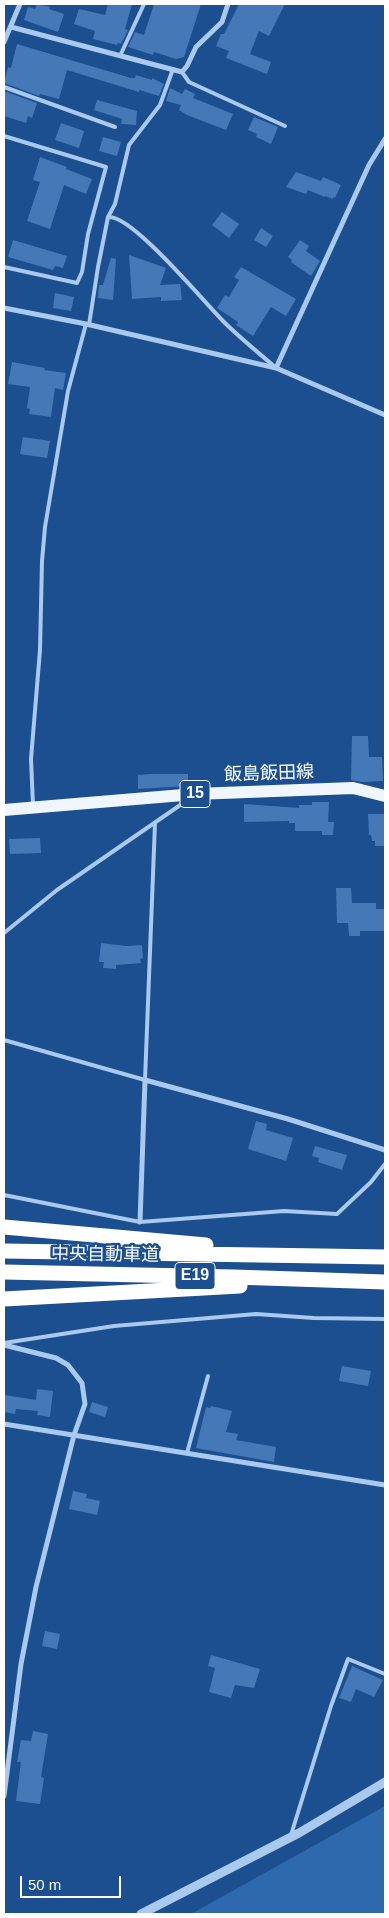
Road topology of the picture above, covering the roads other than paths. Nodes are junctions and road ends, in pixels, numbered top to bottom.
1 (20, 4) edge
2 (144, 4) edge
3 (228, 4) edge
4 (11, 27) junction
5 (4, 39) edge
6 (120, 56) junction
7 (173, 69) junction
8 (182, 72) junction
9 (4, 87) edge
10 (285, 126) dead end
11 (115, 127) dead end
12 (4, 136) edge
13 (385, 139) edge
14 (108, 217) junction
15 (4, 267) edge
16 (4, 308) edge
17 (87, 325) junction
18 (276, 368) junction
19 (385, 415) edge
20 (195, 794) junction
21 (385, 796) edge
22 (34, 807) junction
23 (4, 810) edge
24 (154, 823) junction
25 (4, 933) edge
26 (4, 1040) edge
27 (144, 1080) junction
28 (385, 1150) edge
29 (385, 1164) edge
30 (4, 1195) edge
31 (140, 1222) junction
32 (4, 1227) edge
33 (4, 1251) edge
34 (325, 1256) junction
35 (385, 1257) edge
36 (4, 1272) edge
37 (349, 1282) junction
38 (385, 1282) edge
39 (4, 1299) edge
40 (385, 1320) edge
41 (4, 1344) edge
42 (208, 1376) dead end
43 (4, 1424) edge
44 (74, 1435) junction
45 (187, 1453) junction
46 (385, 1485) edge
47 (385, 1674) edge
48 (385, 1782) edge
49 (4, 1796) edge
50 (291, 1837) junction
51 (140, 1914) edge

1 - 4 street
2 - 6 lane
3 - 8 street
4 - 5 street
4 - 6 street
6 - 7 street
7 - 8 street
7 - 14 lane
8 - 10 lane
9 - 11 lane
12 - 15 lane
13 - 18 street
14 - 17 lane
14 - 18 lane
16 - 17 street
17 - 18 street
17 - 22 lane
18 - 19 street
20 - 21 main road, 飯島飯田線 / 15
20 - 22 main road, 飯島飯田線 / 15
20 - 24 lane
22 - 23 main road, 飯島飯田線 / 15
24 - 25 lane
24 - 27 lane
26 - 27 lane
27 - 28 street
27 - 31 street
29 - 31 lane
30 - 31 lane
32 - 34 highway
33 - 34 highway, 中央自動車道 / E19
34 - 35 highway, 中央自動車道 / E19
36 - 37 highway, 中央自動車道 / E19
37 - 38 highway, 中央自動車道 / E19
37 - 39 highway
40 - 41 lane
41 - 44 street
42 - 45 lane
43 - 44 street
44 - 45 street
44 - 49 street
45 - 46 street
47 - 50 lane
48 - 50 street
50 - 51 street

